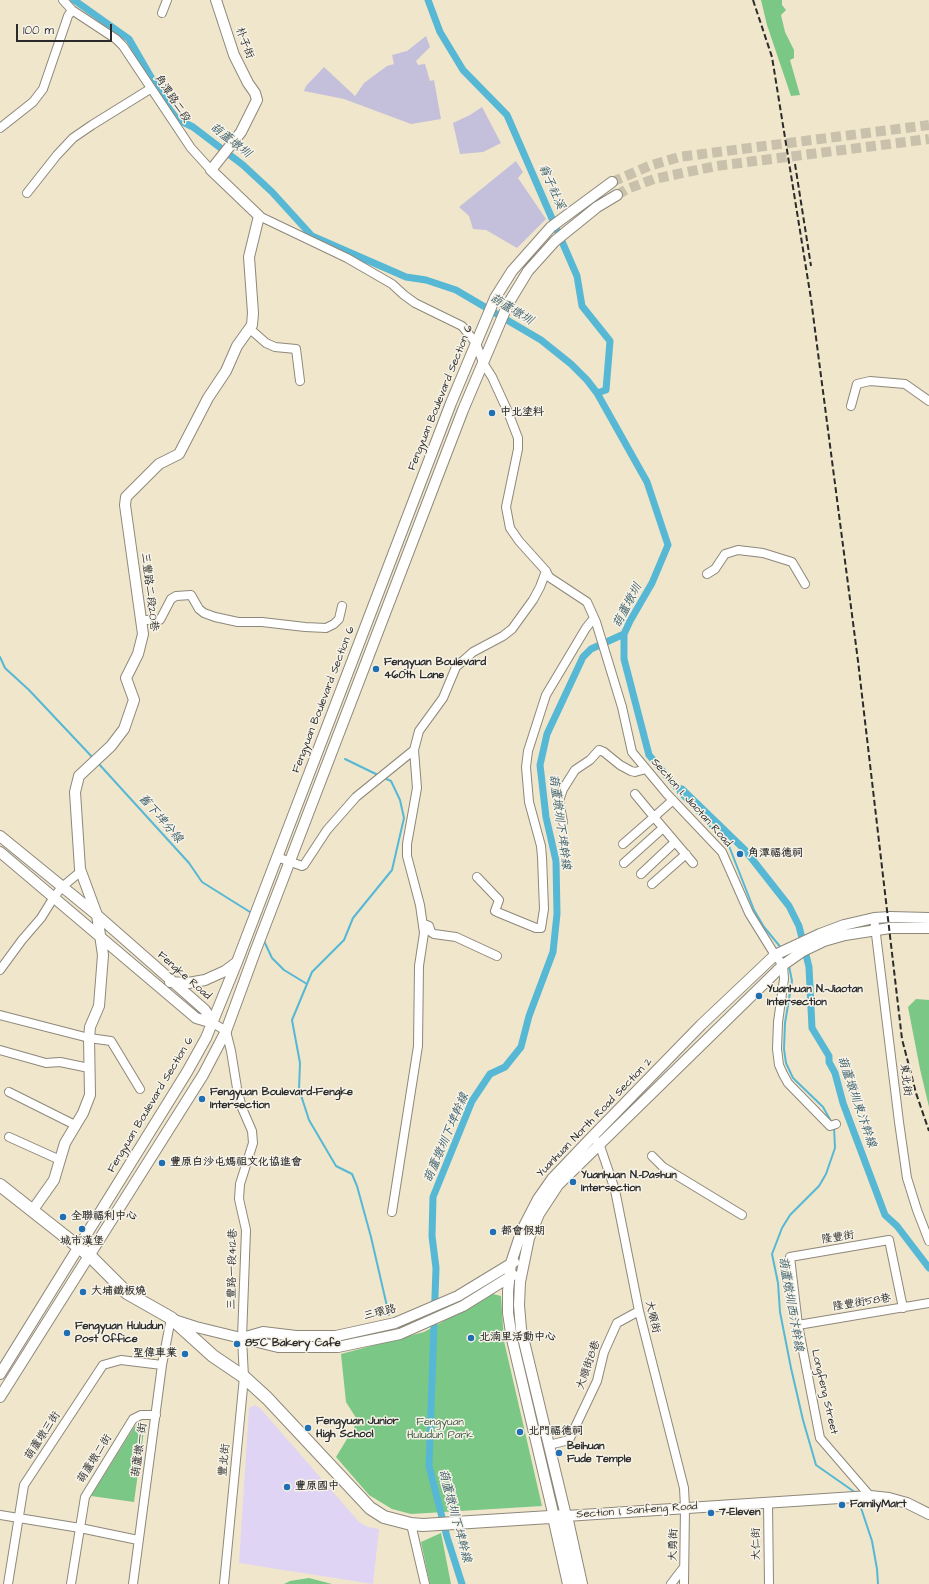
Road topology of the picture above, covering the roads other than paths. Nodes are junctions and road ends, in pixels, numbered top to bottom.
1 (63, 0) edge
2 (167, 0) edge
3 (216, 0) edge
4 (72, 10) junction
5 (162, 13) dead end
6 (150, 89) junction
7 (0, 128) edge
8 (212, 170) junction
9 (612, 182) tunnel mouth
10 (27, 193) dead end
11 (617, 195) tunnel mouth
12 (260, 216) junction
13 (250, 329) junction
14 (476, 343) junction
15 (483, 362) junction
16 (300, 381) dead end
17 (929, 401) edge
18 (851, 406) dead end
19 (546, 570) junction
20 (707, 574) dead end
21 (805, 584) dead end
22 (342, 606) dead end
23 (142, 620) junction
24 (595, 620) junction
25 (414, 750) junction
26 (646, 769) junction
27 (635, 794) dead end
28 (674, 800) junction
29 (654, 817) junction
30 (563, 822) dead end
31 (663, 828) junction
32 (0, 836) edge
33 (675, 842) junction
34 (623, 844) dead end
35 (0, 852) edge
36 (686, 854) junction
37 (277, 857) junction
38 (290, 862) junction
39 (624, 863) dead end
40 (693, 863) dead end
41 (80, 872) junction
42 (641, 874) dead end
43 (477, 878) dead end
44 (652, 884) dead end
45 (62, 887) junction
46 (54, 897) junction
47 (96, 915) junction
48 (874, 918) junction
49 (929, 918) edge
50 (424, 924) junction
51 (929, 928) edge
52 (875, 929) junction
53 (822, 937) junction
54 (102, 939) junction
55 (775, 955) junction
56 (497, 956) dead end
57 (237, 962) junction
58 (783, 965) junction
59 (0, 970) edge
60 (170, 982) junction
61 (0, 1015) edge
62 (213, 1023) junction
63 (226, 1031) junction
64 (89, 1038) junction
65 (0, 1050) edge
66 (89, 1068) junction
67 (140, 1090) dead end
68 (9, 1092) dead end
69 (75, 1125) junction
70 (833, 1125) dead end
71 (9, 1137) dead end
72 (595, 1140) junction
73 (652, 1156) dead end
74 (60, 1160) junction
75 (0, 1185) edge
76 (32, 1212) junction
77 (392, 1212) dead end
78 (742, 1215) dead end
79 (929, 1241) edge
80 (78, 1247) junction
81 (90, 1256) junction
82 (524, 1258) junction
83 (511, 1263) junction
84 (521, 1273) junction
85 (510, 1276) junction
86 (929, 1303) edge
87 (903, 1308) junction
88 (639, 1311) junction
89 (171, 1318) junction
90 (798, 1324) junction
91 (336, 1336) junction
92 (242, 1338) junction
93 (338, 1347) junction
94 (162, 1365) junction
95 (0, 1374) edge
96 (244, 1377) junction
97 (0, 1397) edge
98 (156, 1415) junction
99 (549, 1445) junction
100 (870, 1496) junction
101 (768, 1503) junction
102 (685, 1507) junction
103 (929, 1514) edge
104 (0, 1515) edge
105 (566, 1516) junction
106 (554, 1517) junction
107 (19, 1518) junction
108 (417, 1524) junction
109 (80, 1528) junction
110 (138, 1540) junction
111 (684, 1567) junction
112 (8, 1584) edge
113 (70, 1584) edge
114 (133, 1584) edge
115 (224, 1584) edge
116 (425, 1584) edge
117 (569, 1584) edge
118 (581, 1584) edge
119 (671, 1584) edge
120 (684, 1584) edge
121 (769, 1584) edge

1 - 4 street, 角潭路二段
2 - 5 street
3 - 8 street, 朴子街
4 - 6 street, 角潭路二段
4 - 7 street
6 - 8 street, 角潭路二段
6 - 10 street
8 - 12 street, 角潭路二段
9 - 14 street, Fengyuan Boulevard Section 6
11 - 15 street
12 - 13 street, 三豐路二段20巷
12 - 14 street, Section 1, Jiaotan Road
13 - 16 street
13 - 23 street, 三豐路二段20巷
14 - 15 street, Section 1, Jiaotan Road
14 - 37 street, Fengyuan Boulevard Section 6
15 - 19 street, Section 1, Jiaotan Road
15 - 38 street
17 - 18 street
19 - 24 street, Section 1, Jiaotan Road
19 - 25 street
20 - 21 street
22 - 23 street
23 - 41 street, 三豐路二段20巷
24 - 26 street, Section 1, Jiaotan Road
24 - 43 street
25 - 38 street
25 - 50 street
26 - 28 street, Section 1, Jiaotan Road
26 - 30 street
27 - 29 street
28 - 29 street
28 - 55 street, Section 1, Jiaotan Road
29 - 31 street
29 - 34 street
31 - 33 street
31 - 39 street
32 - 45 street, Fengke Road
33 - 36 street
33 - 42 street
35 - 46 street
36 - 40 street
36 - 44 street
37 - 38 street
37 - 57 street, Fengyuan Boulevard Section 6
38 - 63 street
41 - 45 street
41 - 47 street, 三豐路二段20巷
45 - 46 street
45 - 47 street, Fengke Road
46 - 54 street
46 - 59 street
47 - 54 street, 三豐路二段20巷
47 - 60 street, Fengke Road
48 - 49 street, Yuanhuan North Road Section 2
48 - 52 street, 東北街
48 - 53 street, Yuanhuan North Road Section 2
50 - 56 street
50 - 77 street
51 - 52 street, Yuanhuan North Road Section 2
52 - 53 street, Yuanhuan North Road Section 2
52 - 79 street, 東北街
53 - 55 street, Yuanhuan North Road Section 2
53 - 58 street, Yuanhuan North Road Section 2
54 - 62 street
54 - 64 street, 三豐路二段20巷
55 - 58 street, Section 1, Jiaotan Road
55 - 72 street, Yuanhuan North Road Section 2
57 - 60 street
57 - 62 street, Fengyuan Boulevard Section 6
58 - 70 street
58 - 72 street, Yuanhuan North Road Section 2
60 - 62 street, Fengke Road
61 - 64 street
62 - 63 street
62 - 80 street, Fengyuan Boulevard Section 6
63 - 81 street
63 - 92 street, 三豐路一段412巷
64 - 66 street, 三豐路二段20巷
64 - 67 street
65 - 66 street
66 - 69 street, 三豐路二段20巷
68 - 69 street
69 - 74 street, 三豐路二段20巷
71 - 74 street
72 - 82 street, Yuanhuan North Road Section 2
72 - 83 street, Yuanhuan North Road Section 2
72 - 88 street, 大順街
73 - 78 street
74 - 76 street, 三豐路二段20巷
75 - 76 main road
76 - 80 main road
80 - 81 main road
80 - 95 street, Fengyuan Boulevard Section 6
81 - 89 main road
81 - 97 street
82 - 83 street, 三環路
82 - 84 street, Yuanhuan North Road Section 2
83 - 85 street, Yuanhuan North Road Section 2
83 - 91 street, 三環路
84 - 85 street
84 - 99 street, Yuanhuan North Road Section 2
85 - 93 street
85 - 106 street, Yuanhuan North Road Section 2
86 - 87 street, 隆豐街58巷
87 - 90 street, 隆豐街58巷
87 - 90 street, 隆豐街
88 - 99 street, 大順街8巷
88 - 102 street, 大順街
89 - 92 street
89 - 94 street, 葫蘆墩一街
89 - 96 main road
90 - 100 street, Longfeng Street
91 - 92 street, 三環路
91 - 93 street
92 - 93 street
92 - 96 street, 豐北街
94 - 98 street, 葫蘆墩一街
94 - 107 street, 葫蘆墩三街
96 - 108 main road
96 - 115 street, 豐北街
98 - 109 street, 葫蘆墩二街
98 - 110 street, 葫蘆墩一街
99 - 105 street, Yuanhuan North Road Section 2
100 - 101 street, Section 1, Sanfeng Road
100 - 103 street, Section 1, Sanfeng Road
101 - 102 street, Section 1, Sanfeng Road
101 - 121 street, 大仁街
102 - 105 street, Section 1, Sanfeng Road
102 - 111 street, 大勇街
104 - 107 street
105 - 106 main road, Section 1, Sanfeng Road
105 - 118 main road
106 - 108 main road, Section 1, Sanfeng Road
106 - 117 main road
107 - 109 street
107 - 112 street, 葫蘆墩三街
108 - 116 street
109 - 110 street
109 - 113 street, 葫蘆墩二街
110 - 114 street, 葫蘆墩一街
111 - 119 street
111 - 120 street, 大勇街

